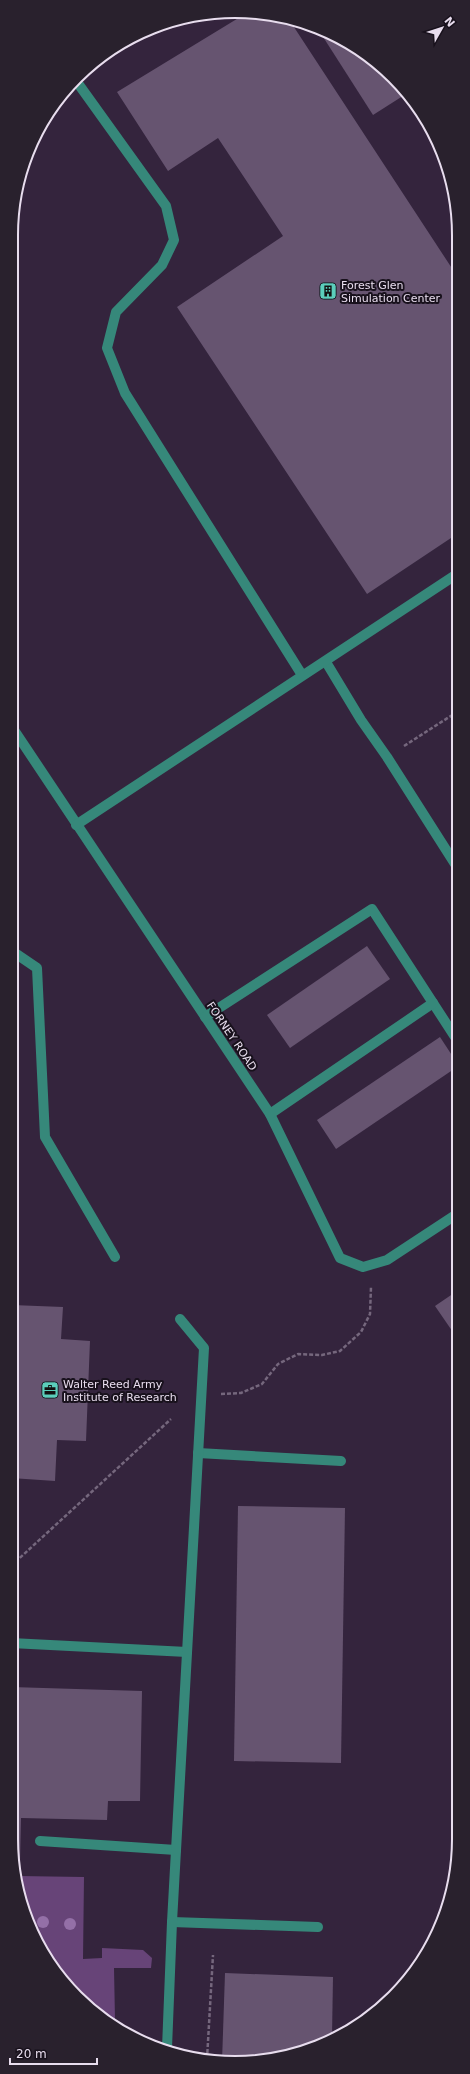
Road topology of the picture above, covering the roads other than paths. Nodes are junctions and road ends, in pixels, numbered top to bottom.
1 (79, 85) edge
2 (452, 577) edge
3 (326, 662) junction
4 (302, 675) junction
5 (18, 736) edge
6 (76, 825) junction
7 (452, 859) edge
8 (18, 955) edge
9 (434, 1003) junction
10 (205, 1017) junction
11 (452, 1032) edge
12 (270, 1114) junction
13 (452, 1217) edge
14 (115, 1257) dead end
15 (180, 1319) dead end
16 (198, 1453) junction
17 (341, 1461) dead end
18 (18, 1643) edge
19 (187, 1652) junction
20 (40, 1841) dead end
21 (176, 1850) junction
22 (172, 1922) junction
23 (318, 1927) dead end
24 (167, 2045) edge

1 - 4 lane
2 - 3 lane
3 - 4 lane
3 - 7 lane
4 - 6 lane
5 - 6 lane, FORNEY ROAD
6 - 10 lane, FORNEY ROAD
8 - 14 lane
9 - 10 lane
9 - 11 lane
9 - 12 lane
10 - 12 lane, FORNEY ROAD
12 - 13 lane, FORNEY ROAD
15 - 16 lane
16 - 17 lane
16 - 19 lane
18 - 19 lane
19 - 21 lane
20 - 21 lane
21 - 22 lane
22 - 23 lane
22 - 24 lane

